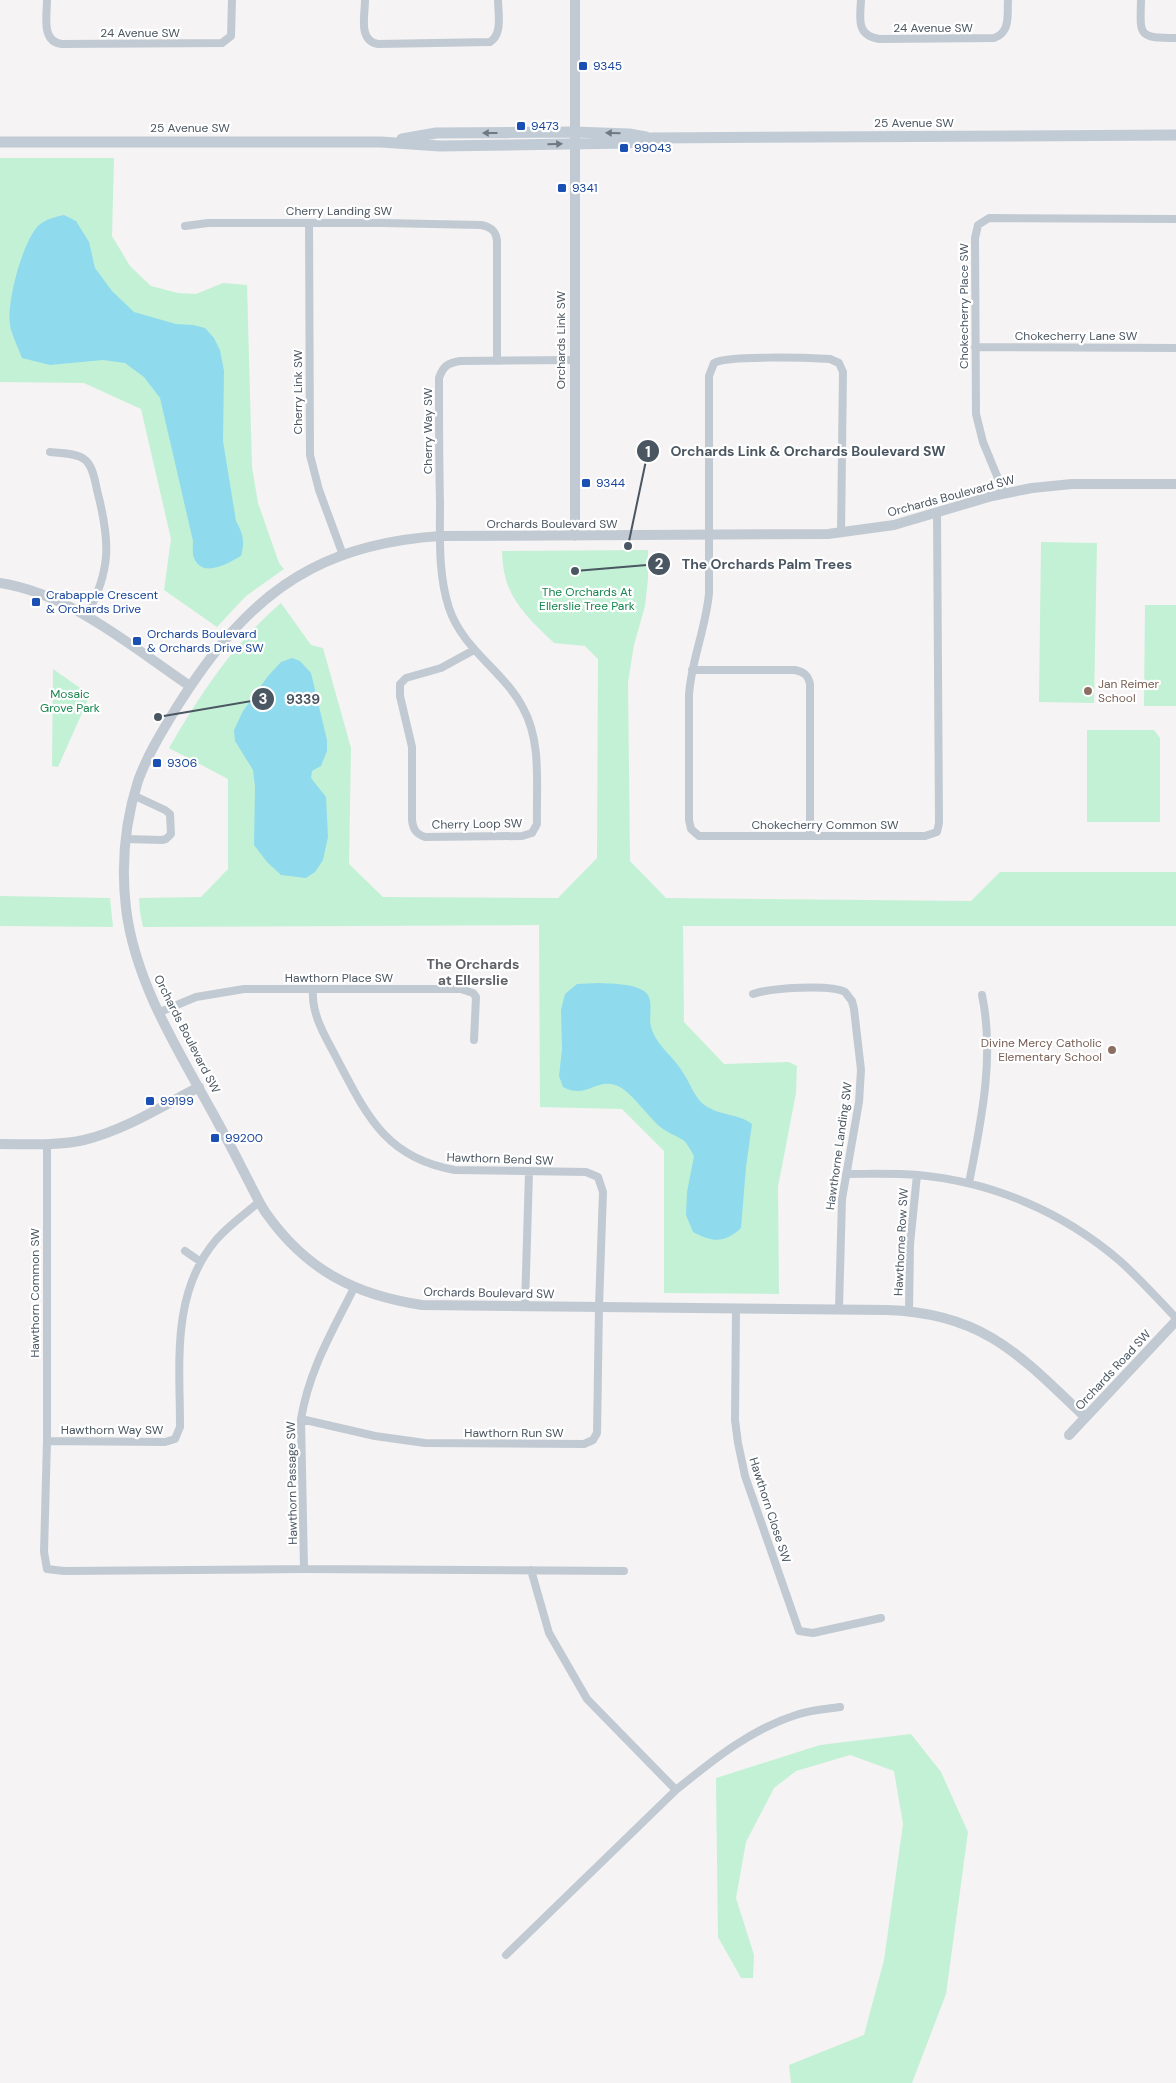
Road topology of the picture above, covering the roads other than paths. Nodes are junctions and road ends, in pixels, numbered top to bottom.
1 (47, 0) edge
2 (232, 0) edge
3 (365, 0) edge
4 (498, 0) edge
5 (575, 0) edge
6 (861, 0) edge
7 (1008, 0) edge
8 (1141, 0) edge
9 (1176, 38) edge
10 (1176, 135) edge
11 (574, 138) junction
12 (0, 142) edge
13 (1176, 219) edge
14 (309, 222) junction
15 (184, 226) dead end
16 (975, 347) junction
17 (1176, 348) edge
18 (574, 360) junction
19 (497, 361) junction
20 (50, 452) dead end
21 (1176, 484) edge
22 (1004, 493) junction
23 (937, 513) junction
24 (841, 533) junction
25 (440, 536) junction
26 (575, 536) junction
27 (710, 536) junction
28 (343, 555) junction
29 (0, 583) edge
30 (86, 616) junction
31 (474, 650) junction
32 (692, 670) junction
33 (190, 686) junction
34 (135, 796) junction
35 (810, 836) junction
36 (126, 840) junction
37 (313, 989) junction
38 (753, 994) dead end
39 (982, 996) dead end
40 (160, 1012) junction
41 (474, 1040) dead end
42 (199, 1086) junction
43 (0, 1144) edge
44 (47, 1144) junction
45 (529, 1172) junction
46 (846, 1174) junction
47 (917, 1175) junction
48 (969, 1183) junction
49 (259, 1202) junction
50 (185, 1251) dead end
51 (201, 1262) junction
52 (354, 1288) junction
53 (525, 1306) junction
54 (598, 1306) junction
55 (736, 1308) junction
56 (839, 1309) junction
57 (910, 1310) junction
58 (1176, 1320) edge
59 (1085, 1417) junction
60 (302, 1419) junction
61 (1069, 1435) dead end
62 (47, 1441) junction
63 (304, 1569) junction
64 (531, 1570) junction
65 (624, 1571) dead end
66 (881, 1618) dead end
67 (840, 1707) dead end
68 (676, 1790) junction
69 (506, 1955) dead end

1 - 2 street, 24 Avenue SW
3 - 4 street
5 - 11 street, Orchards Link SW
6 - 7 street, 24 Avenue SW
8 - 9 street
10 - 11 main road, 25 Avenue SW
11 - 12 main road, 25 Avenue SW
11 - 18 street, Orchards Link SW
13 - 16 street, Chokecherry Place SW
14 - 15 street, Cherry Landing SW
14 - 19 street, Cherry Landing SW
14 - 28 street, Cherry Link SW
16 - 17 street, Chokecherry Lane SW
16 - 22 street, Chokecherry Place SW
18 - 19 street, Cherry Way SW
18 - 26 street, Orchards Link SW
19 - 25 street, Cherry Way SW
20 - 30 street
21 - 22 street, Orchards Boulevard SW
22 - 23 street, Orchards Boulevard SW
23 - 24 street, Orchards Boulevard SW
23 - 35 street, Chokecherry Common SW
24 - 27 street, Orchards Boulevard SW
24 - 27 street, Chokecherry Common SW
25 - 26 street, Orchards Boulevard SW
25 - 28 street, Orchards Boulevard SW
25 - 31 street, Cherry Loop SW
26 - 27 street, Orchards Boulevard SW
27 - 32 street, Chokecherry Common SW
28 - 33 street, Orchards Boulevard SW
29 - 30 street
30 - 33 street
31 - 31 street, Cherry Loop SW
32 - 35 street
32 - 35 street, Chokecherry Common SW
33 - 34 street, Orchards Boulevard SW
34 - 36 street, Orchards Boulevard SW
34 - 36 street
36 - 40 street, Orchards Boulevard SW
37 - 40 street, Hawthorn Place SW
37 - 41 street, Hawthorn Place SW
37 - 45 street, Hawthorn Bend SW
38 - 46 street, Hawthorne Landing SW
39 - 48 street
40 - 42 street, Orchards Boulevard SW
42 - 44 street
42 - 49 street, Orchards Boulevard SW
43 - 44 street
44 - 62 street, Hawthorn Common SW
45 - 53 street
45 - 54 street, Hawthorn Bend SW
46 - 47 street
46 - 56 street, Hawthorne Landing SW
47 - 48 street
47 - 57 street, Hawthorne Row SW
48 - 58 street
49 - 51 street, Hawthorn Way SW
49 - 52 street, Orchards Boulevard SW
50 - 51 street
51 - 62 street, Hawthorn Way SW
52 - 53 street, Orchards Boulevard SW
52 - 60 street, Hawthorn Passage SW
53 - 54 street, Orchards Boulevard SW
54 - 55 street, Orchards Boulevard SW
54 - 60 street, Hawthorn Run SW
55 - 56 street, Orchards Boulevard SW
55 - 66 street, Hawthorn Close SW
56 - 57 street, Orchards Boulevard SW
57 - 59 street, Orchards Boulevard SW
58 - 59 street, Orchards Road SW
59 - 61 street, Orchards Road SW
60 - 63 street, Hawthorn Passage SW
62 - 63 street, Hawthorn Common SW
63 - 64 street
64 - 65 street
64 - 68 street
67 - 68 street
68 - 69 street

